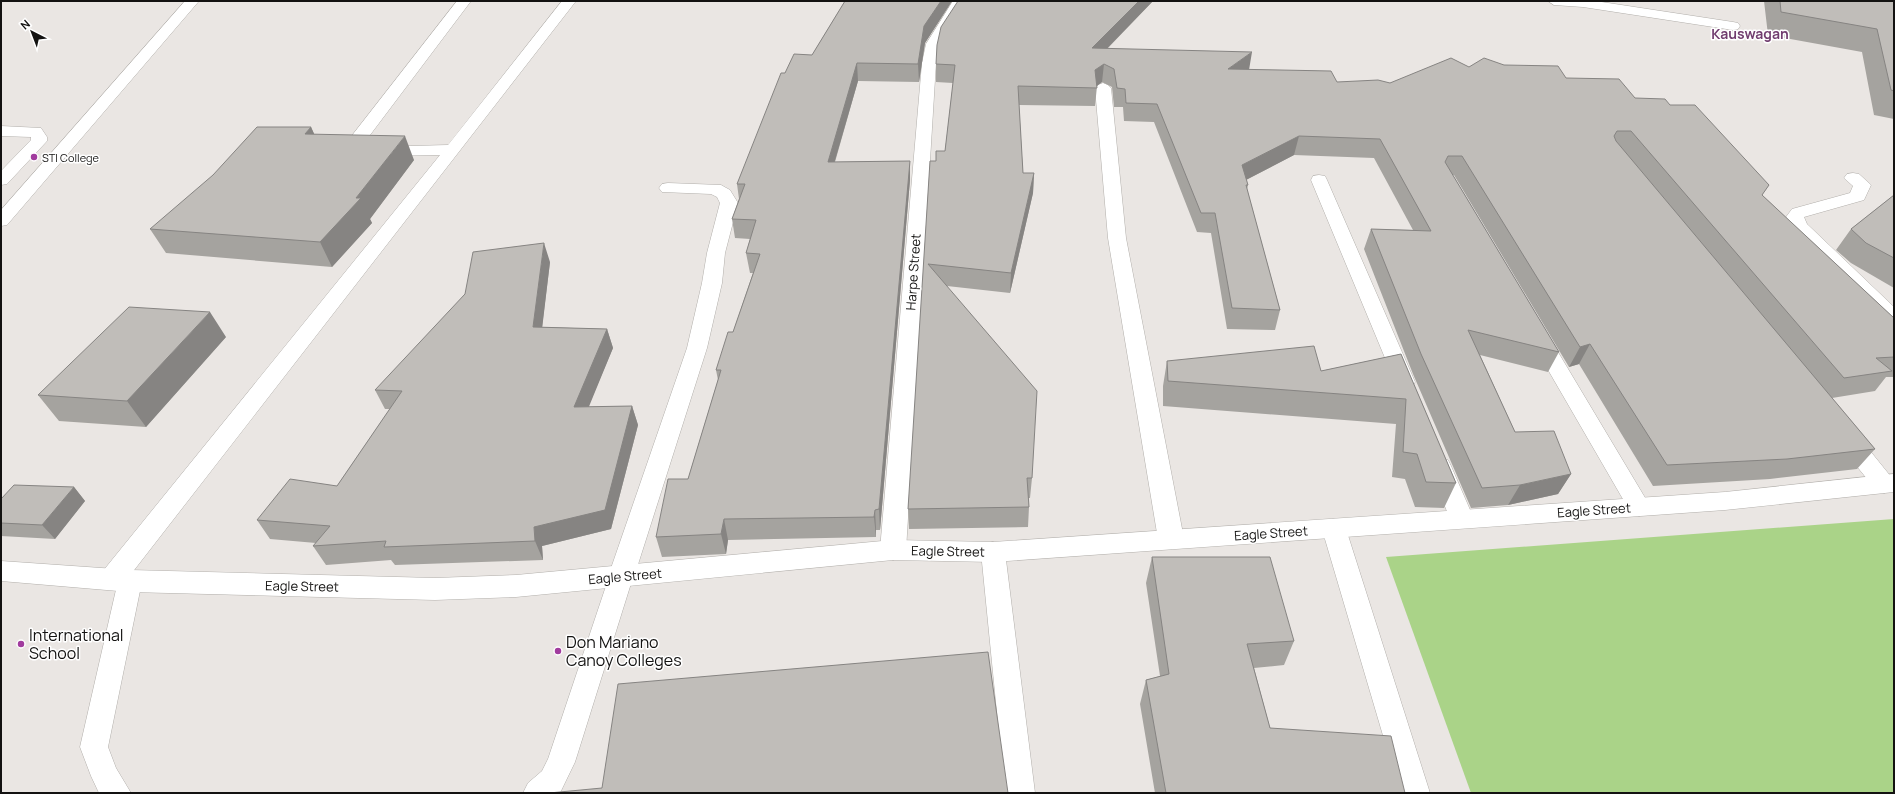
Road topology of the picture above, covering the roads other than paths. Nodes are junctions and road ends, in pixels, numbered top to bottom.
1 (192, 1) edge
2 (464, 1) edge
3 (569, 1) edge
4 (960, 1) edge
5 (1554, 1) edge
6 (1603, 1) edge
7 (1583, 3) junction
8 (1733, 26) dead end
9 (1103, 88) dead end
10 (1, 131) edge
11 (453, 150) junction
12 (1853, 178) dead end
13 (1, 180) edge
14 (1319, 180) dead end
15 (668, 188) dead end
16 (1, 221) edge
17 (1894, 319) edge
18 (1531, 323) edge
19 (1413, 401) edge
20 (1834, 423) edge
21 (1434, 453) edge
22 (1889, 484) edge
23 (1639, 507) junction
24 (1462, 519) junction
25 (1334, 529) junction
26 (1171, 539) junction
27 (893, 550) junction
28 (993, 552) junction
29 (1, 571) edge
30 (621, 577) junction
31 (121, 580) junction
32 (116, 793) edge
33 (538, 793) edge
34 (1020, 793) edge
35 (1416, 793) edge

1 - 16 street
2 - 11 street
3 - 11 street
4 - 27 street, Harpe Street
5 - 7 lane
6 - 7 lane
7 - 8 lane
9 - 26 street
10 - 13 lane
11 - 31 street
12 - 17 street
14 - 19 lane
15 - 30 street
18 - 23 lane
20 - 22 street
21 - 24 lane
22 - 23 street, Eagle Street
23 - 24 street, Eagle Street
24 - 25 street, Eagle Street
25 - 26 street, Eagle Street
25 - 35 street
26 - 28 street, Eagle Street
27 - 28 street, Eagle Street
27 - 30 street, Eagle Street
28 - 34 lane
29 - 31 street, Eagle Street
30 - 31 street, Eagle Street
30 - 33 lane
31 - 32 lane

